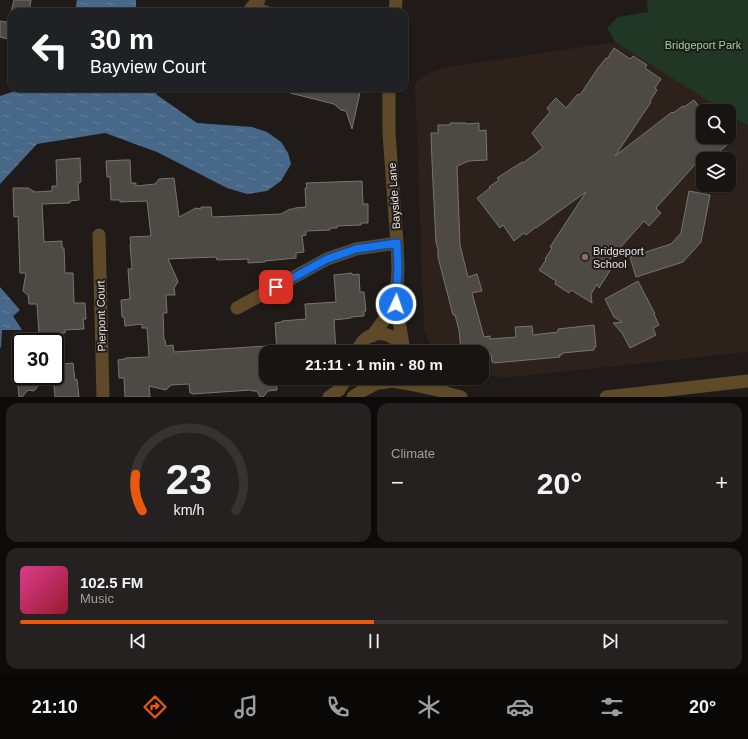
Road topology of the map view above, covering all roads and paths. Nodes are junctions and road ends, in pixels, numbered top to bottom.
1 (259, 0) edge
2 (251, 8) edge
3 (389, 92) edge
4 (99, 235) dead end
5 (397, 243) junction
6 (396, 304) junction
7 (237, 308) dead end
8 (372, 336) junction
9 (360, 345) edge
10 (401, 345) edge
11 (403, 345) edge
12 (748, 381) edge
13 (343, 385) edge
14 (367, 385) edge
15 (415, 385) edge
16 (434, 385) edge
17 (438, 390) junction
18 (103, 397) edge
19 (329, 397) edge
20 (353, 397) edge
21 (461, 397) edge
22 (606, 397) edge

1 - 2 street
3 - 5 street, Bayside Lane
4 - 18 street, Pierpont Court
5 - 6 street, Bayside Lane
5 - 7 street
6 - 8 street
6 - 11 street, Bayside Lane
8 - 9 street
8 - 10 street
12 - 22 street
13 - 19 street
14 - 20 street
15 - 17 street
16 - 17 street
17 - 21 street

